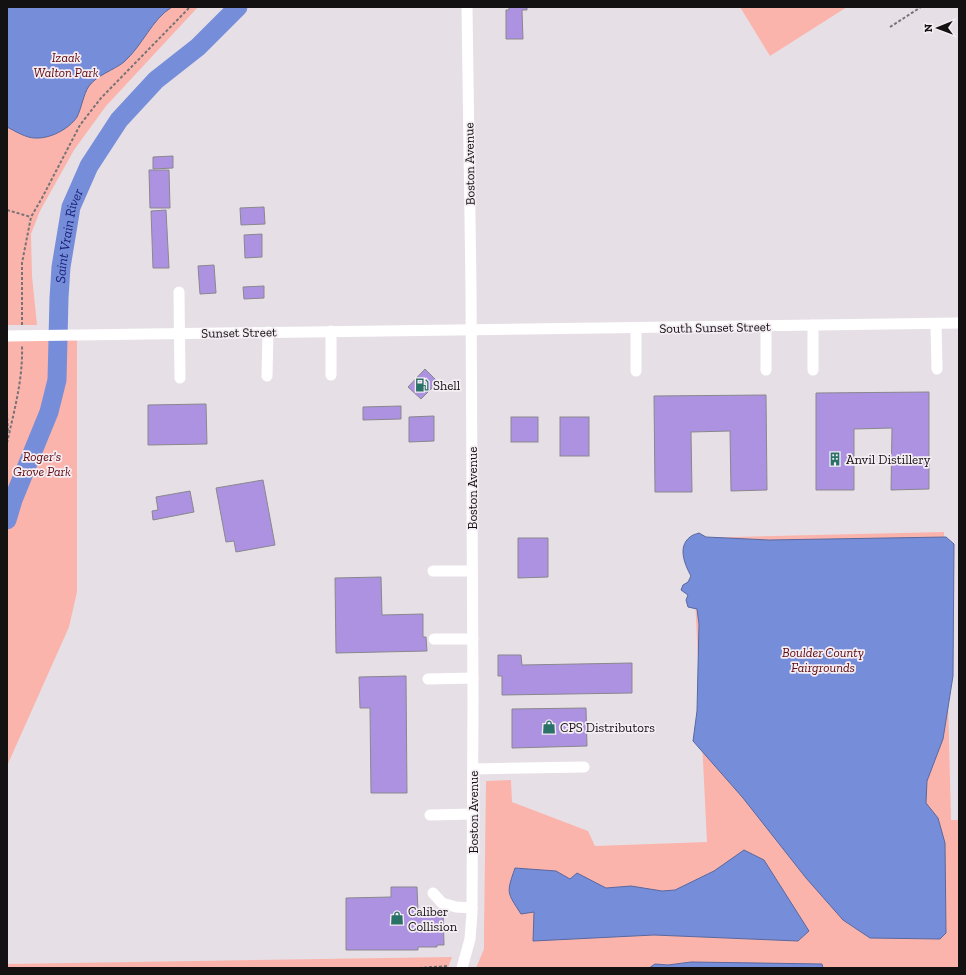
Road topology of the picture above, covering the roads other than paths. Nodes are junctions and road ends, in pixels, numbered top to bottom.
1 (467, 7) edge
2 (178, 292) dead end
3 (959, 323) edge
4 (936, 324) junction
5 (812, 325) junction
6 (766, 326) junction
7 (636, 328) junction
8 (470, 330) junction
9 (330, 331) junction
10 (268, 332) junction
11 (180, 333) junction
12 (7, 336) edge
13 (937, 369) dead end
14 (766, 370) dead end
15 (813, 370) dead end
16 (636, 371) dead end
17 (331, 375) dead end
18 (267, 376) dead end
19 (180, 378) dead end
20 (433, 571) dead end
21 (472, 571) junction
22 (434, 639) dead end
23 (473, 639) junction
24 (473, 678) junction
25 (428, 679) dead end
26 (584, 767) dead end
27 (473, 769) junction
28 (473, 814) junction
29 (430, 815) dead end
30 (433, 894) dead end
31 (472, 908) junction
32 (462, 968) edge

1 - 8 street, Boston Avenue
2 - 11 street
3 - 4 street, South Sunset Street
4 - 5 street, South Sunset Street
4 - 13 street
5 - 6 street, South Sunset Street
5 - 15 street
6 - 7 street, South Sunset Street
6 - 14 street
7 - 8 street, South Sunset Street
7 - 16 street
8 - 9 street, Sunset Street
8 - 21 street, Boston Avenue
9 - 10 street, Sunset Street
9 - 17 street
10 - 11 street, Sunset Street
10 - 18 street
11 - 12 street, Sunset Street
11 - 19 street
20 - 21 street
21 - 23 street, Boston Avenue
22 - 23 street
23 - 24 street, Boston Avenue
24 - 25 street
24 - 27 street, Boston Avenue
26 - 27 street
27 - 28 street, Boston Avenue
28 - 29 street
28 - 31 street, Boston Avenue
30 - 31 street
31 - 32 street, Boston Avenue

